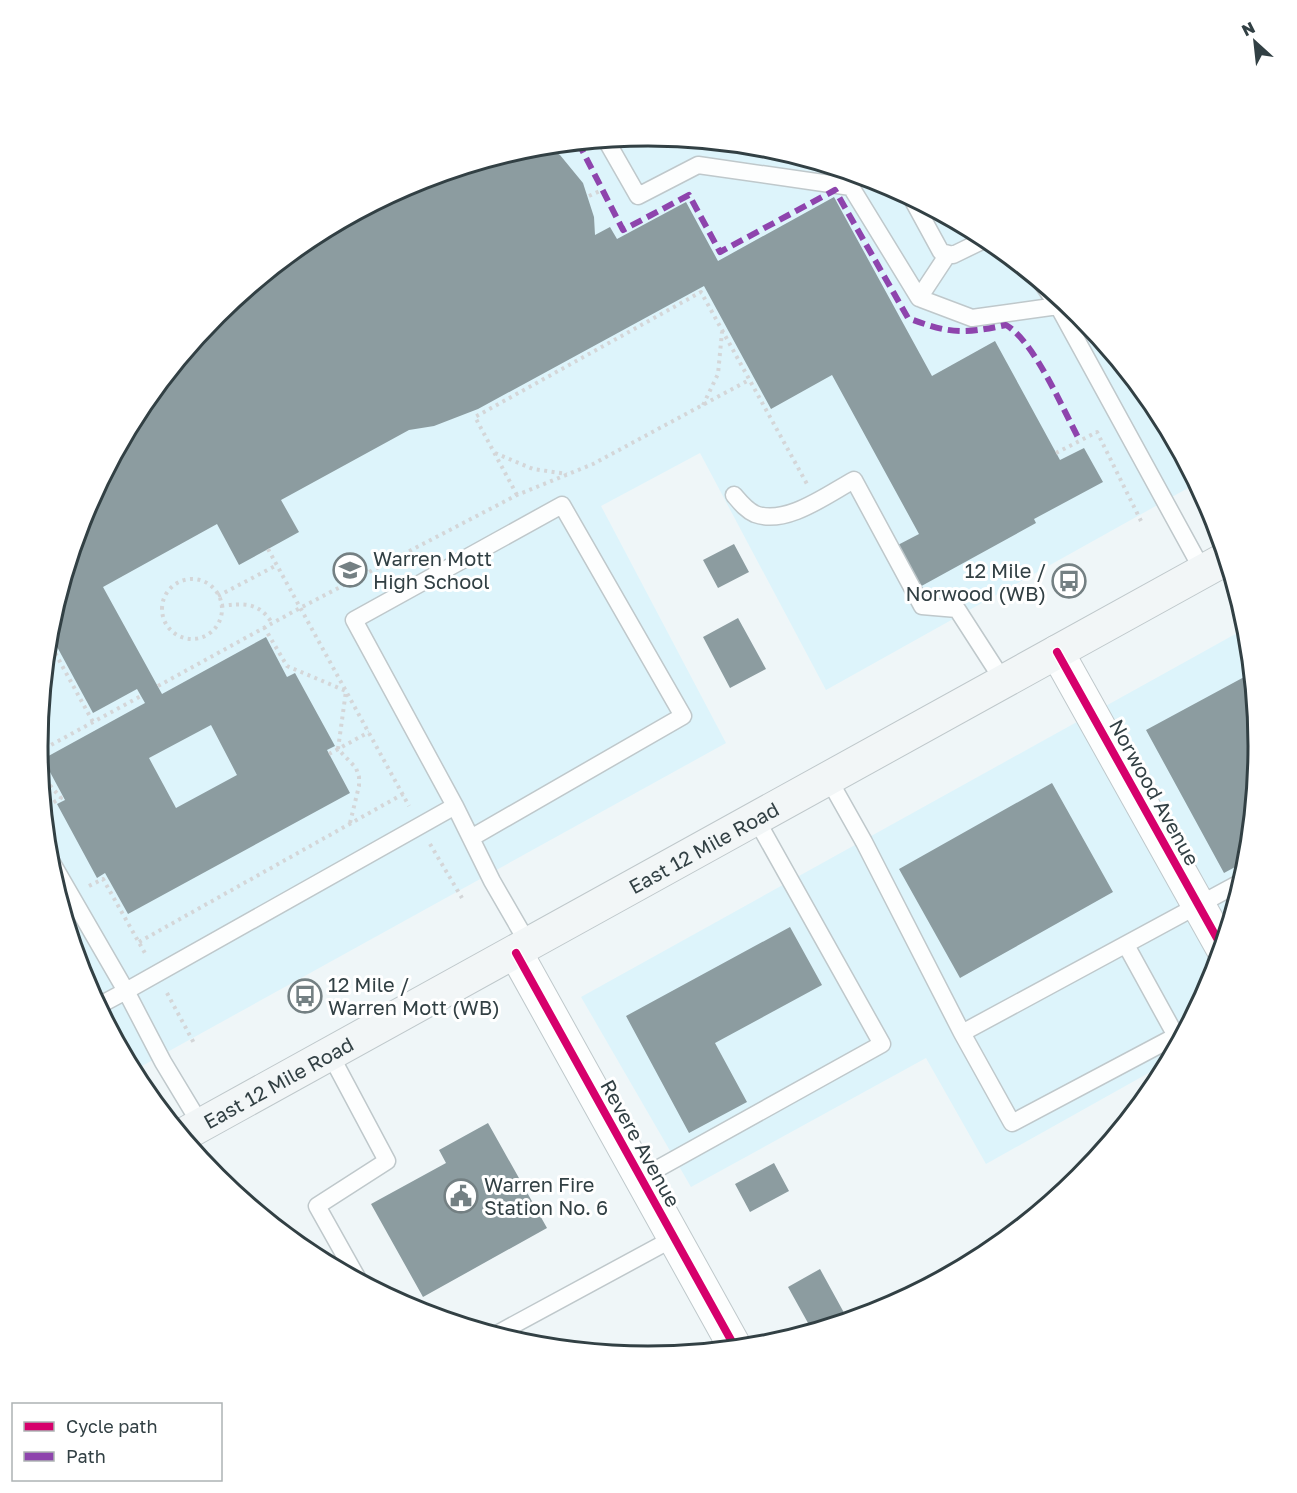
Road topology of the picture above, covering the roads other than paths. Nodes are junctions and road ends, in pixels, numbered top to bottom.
1 (610, 147) edge
2 (917, 210) edge
3 (977, 244) edge
4 (948, 254) junction
5 (919, 298) junction
6 (1055, 305) edge
7 (1070, 319) edge
8 (734, 495) dead end
9 (1215, 565) edge
10 (1057, 652) junction
11 (1004, 682) junction
12 (828, 778) junction
13 (455, 806) junction
14 (756, 819) junction
15 (471, 837) junction
16 (64, 884) edge
17 (1232, 887) edge
18 (1199, 906) junction
19 (1218, 938) edge
20 (1126, 945) junction
21 (522, 949) junction
22 (126, 991) junction
23 (106, 1002) edge
24 (962, 1033) junction
25 (1175, 1035) edge
26 (1174, 1037) edge
27 (330, 1054) junction
28 (191, 1130) edge
29 (641, 1178) junction
30 (674, 1238) junction
31 (352, 1269) edge
32 (505, 1330) edge
33 (732, 1341) edge

1 - 5 lane
2 - 4 lane
3 - 4 lane
4 - 5 lane
5 - 6 lane
7 - 9 lane
8 - 11 lane
9 - 10 main road, East 12 Mile Road
10 - 11 main road, East 12 Mile Road
10 - 18 street, Norwood Avenue
11 - 12 main road, East 12 Mile Road
12 - 14 main road, East 12 Mile Road
12 - 24 lane
13 - 15 lane
13 - 15 lane
13 - 22 lane
14 - 21 main road, East 12 Mile Road
14 - 29 lane
15 - 21 lane
16 - 22 lane
17 - 18 lane
18 - 19 street, Norwood Avenue
18 - 20 lane
20 - 24 lane
20 - 25 lane
21 - 27 main road, East 12 Mile Road
21 - 29 street, Revere Avenue
22 - 23 lane
22 - 28 lane
24 - 26 lane
27 - 28 main road, East 12 Mile Road
27 - 31 lane
29 - 30 street, Revere Avenue
30 - 32 lane
30 - 33 street, Revere Avenue

